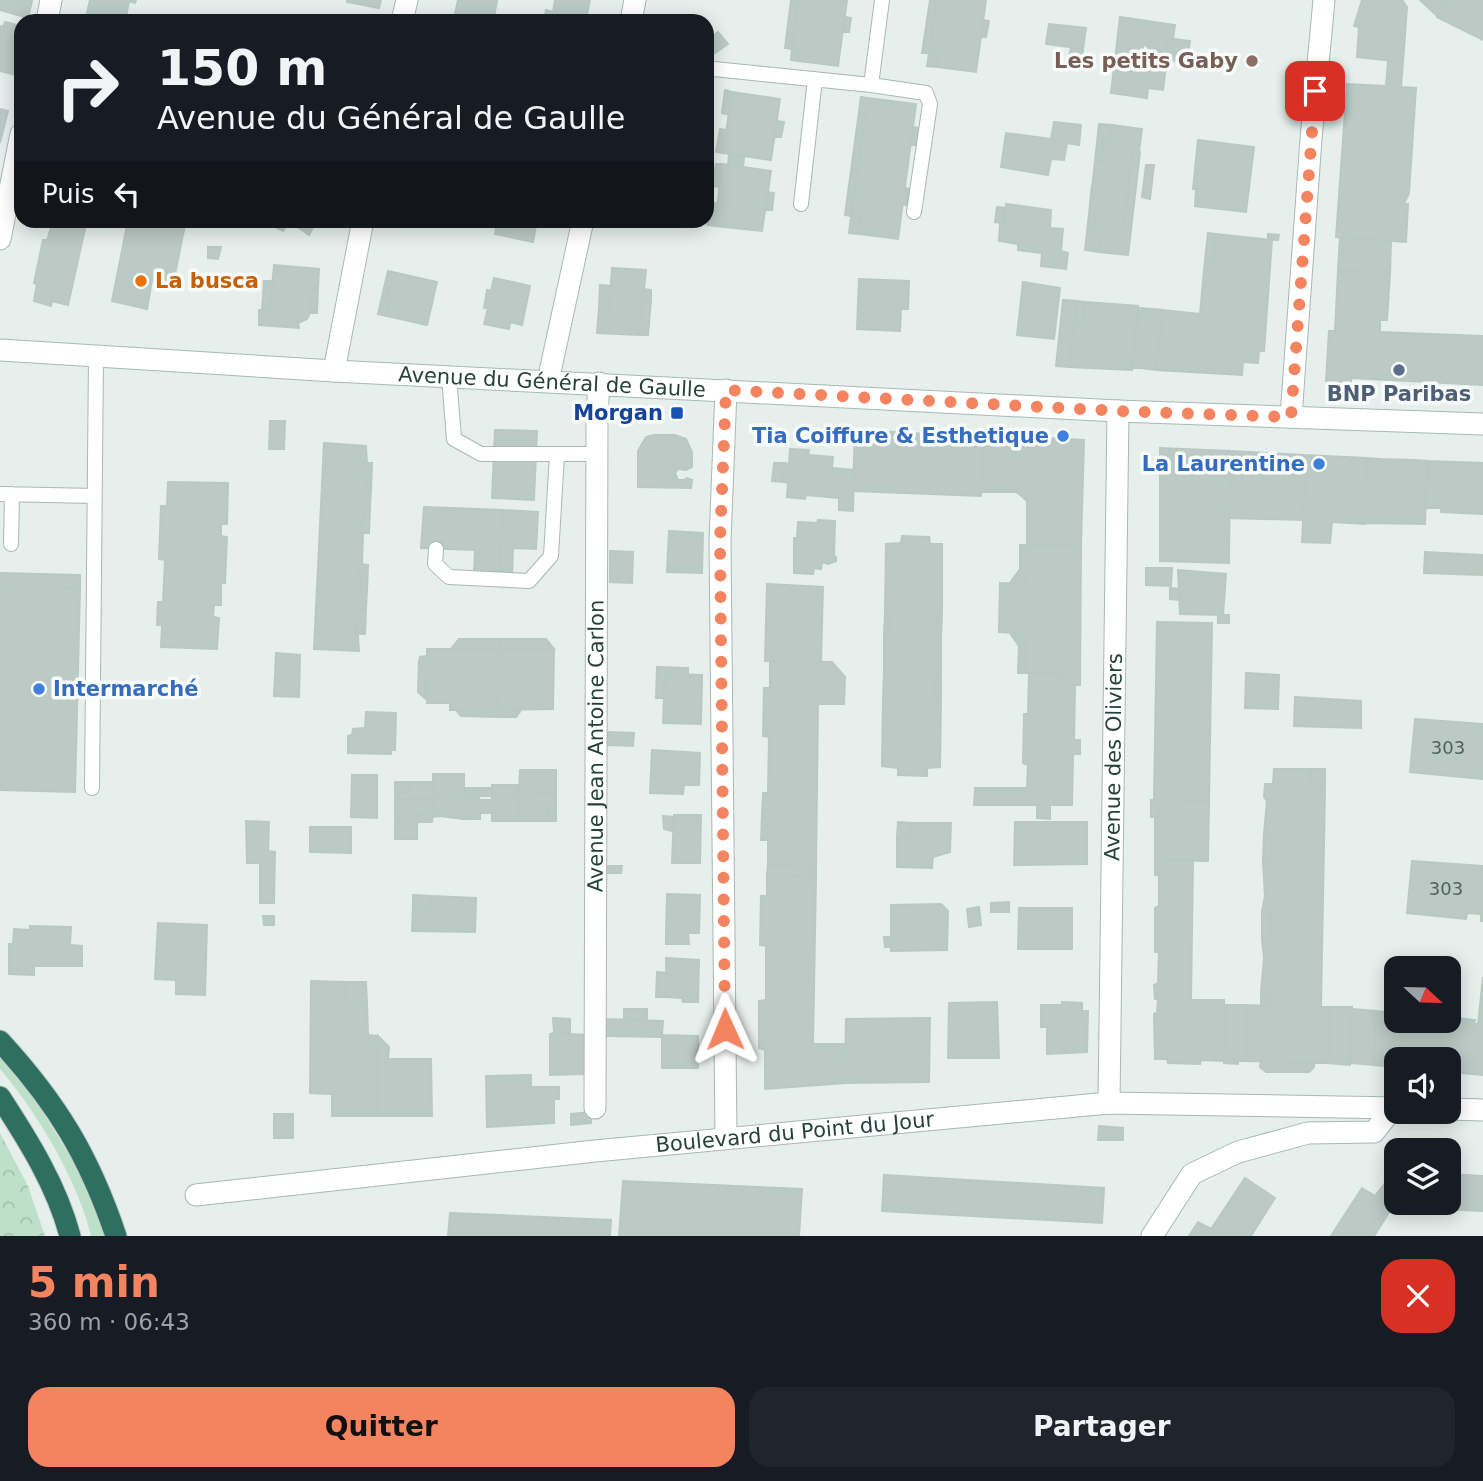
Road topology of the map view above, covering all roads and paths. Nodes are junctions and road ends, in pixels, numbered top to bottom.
1 (883, 0) edge
2 (1324, 0) edge
3 (714, 69) edge
4 (815, 79) junction
5 (871, 85) junction
6 (14, 169) edge
7 (801, 204) dead end
8 (915, 212) dead end
9 (361, 228) edge
10 (581, 228) edge
11 (0, 239) edge
12 (0, 350) edge
13 (96, 357) junction
14 (334, 371) junction
15 (449, 376) junction
16 (548, 381) junction
17 (599, 383) junction
18 (726, 390) junction
19 (1118, 411) junction
20 (1291, 417) junction
21 (1483, 424) edge
22 (557, 454) junction
23 (597, 454) junction
24 (6, 494) edge
25 (95, 496) junction
26 (11, 544) dead end
27 (436, 549) dead end
28 (92, 788) dead end
29 (0, 1041) edge
30 (0, 1097) edge
31 (1109, 1103) junction
32 (595, 1108) dead end
33 (1384, 1108) edge
34 (1461, 1109) edge
35 (1483, 1110) edge
36 (1384, 1121) edge
37 (726, 1138) junction
38 (196, 1195) dead end
39 (69, 1236) edge
40 (116, 1236) edge
41 (1152, 1236) edge

1 - 5 lane
2 - 20 street
3 - 4 lane
4 - 5 lane
4 - 7 lane
5 - 8 lane
6 - 11 street
9 - 14 street
10 - 16 street
12 - 13 street, Avenue du Général de Gaulle
13 - 14 street, Avenue du Général de Gaulle
13 - 25 lane
14 - 15 street, Avenue du Général de Gaulle
15 - 16 street, Avenue du Général de Gaulle
15 - 22 lane
16 - 17 street, Avenue du Général de Gaulle
17 - 18 street, Avenue du Général de Gaulle
17 - 23 street, Avenue Jean Antoine Carlon
18 - 19 street, Avenue du Général de Gaulle
18 - 37 street
19 - 20 street, Avenue du Général de Gaulle
19 - 31 street, Avenue des Oliviers
20 - 21 street, Avenue du Général de Gaulle
22 - 23 lane
22 - 27 lane
23 - 32 street, Avenue Jean Antoine Carlon
24 - 25 lane
24 - 26 lane
25 - 28 lane
29 - 40 highway
30 - 39 highway
31 - 33 street, Boulevard du Point du Jour
31 - 37 street, Boulevard du Point du Jour
34 - 35 street
36 - 41 street
37 - 38 street, Boulevard du Point du Jour

